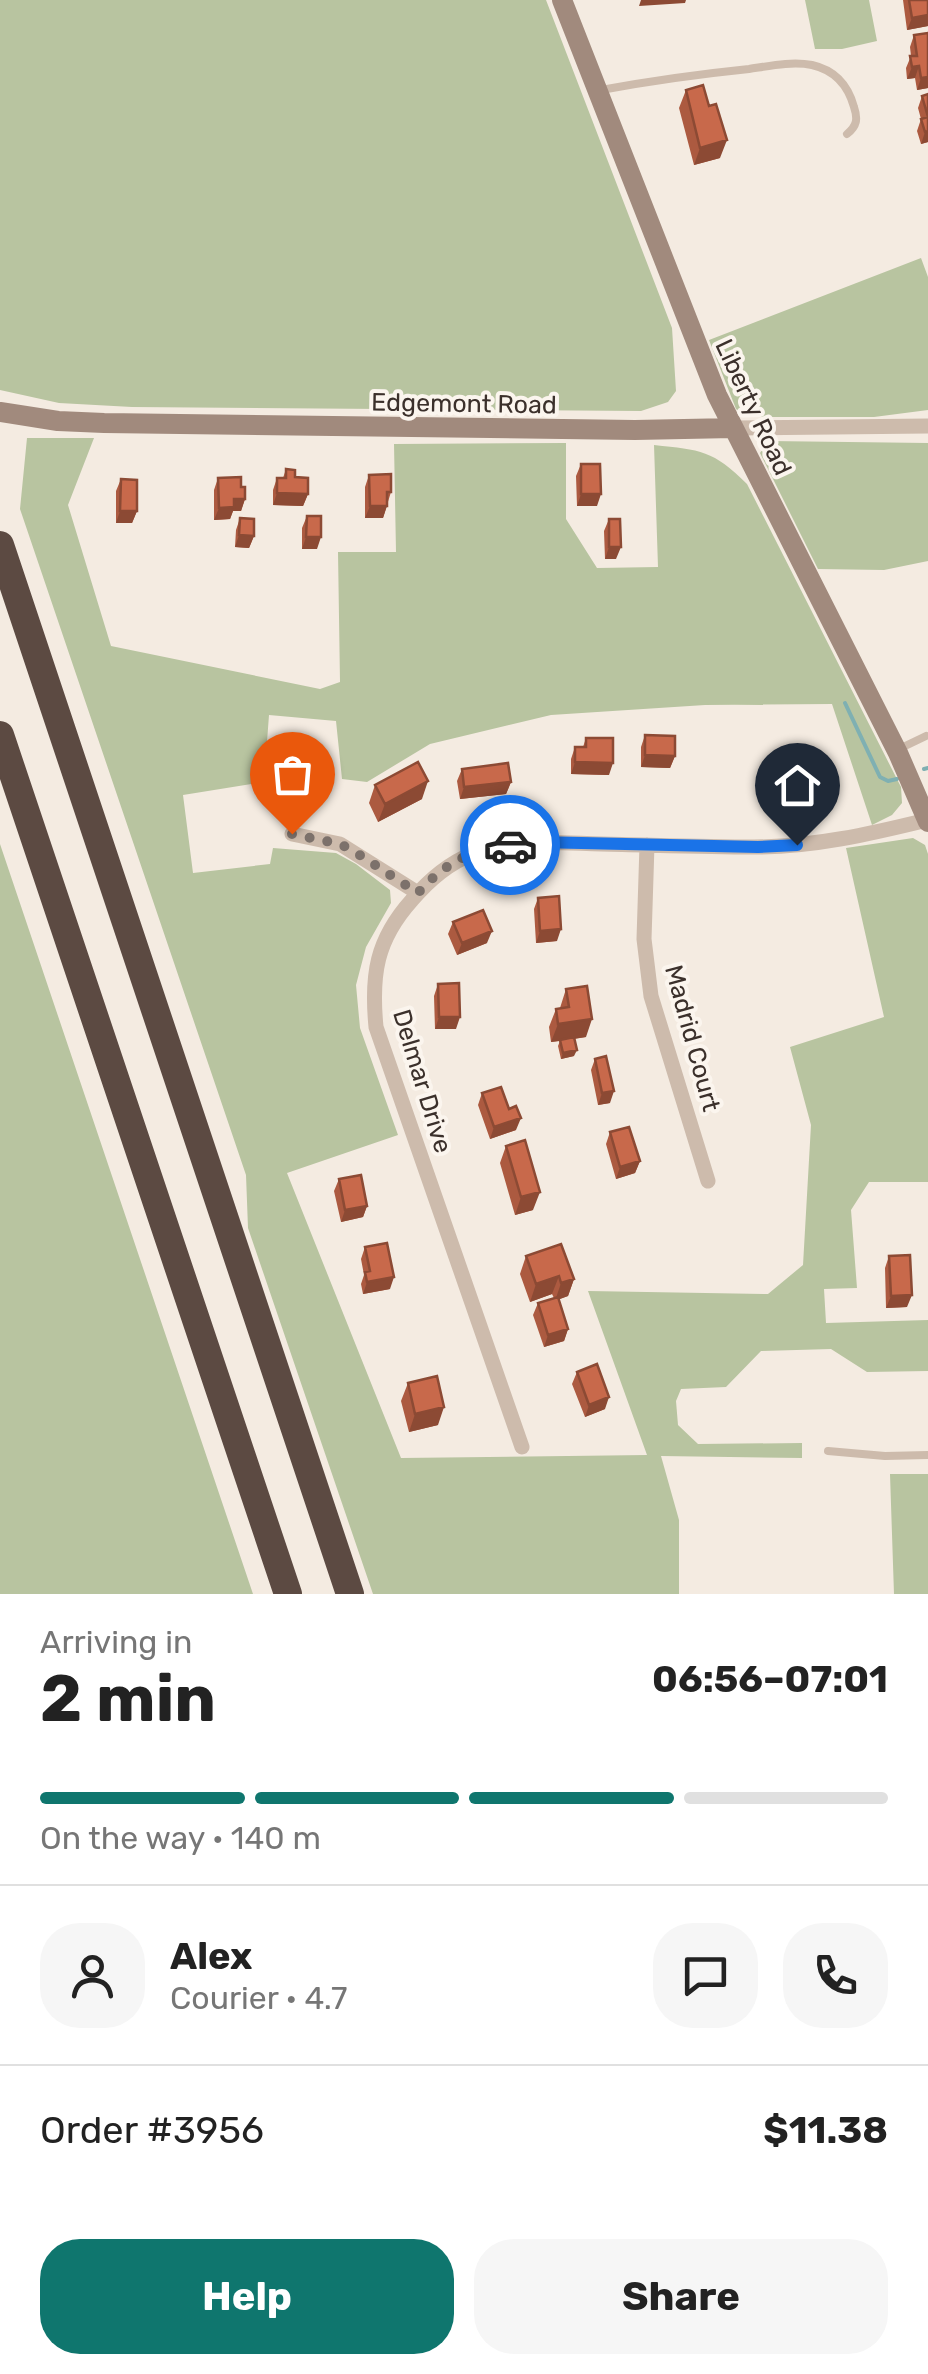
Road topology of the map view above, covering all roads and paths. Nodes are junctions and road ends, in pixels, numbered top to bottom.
1 (562, 0) edge
2 (597, 91) junction
3 (847, 134) dead end
4 (0, 412) edge
5 (928, 426) edge
6 (733, 428) junction
7 (0, 545) edge
8 (0, 735) edge
9 (926, 736) dead end
10 (896, 750) junction
11 (928, 821) edge
12 (292, 834) dead end
13 (647, 845) junction
14 (418, 893) junction
15 (708, 1181) dead end
16 (522, 1447) dead end
17 (828, 1452) dead end
18 (928, 1455) edge
19 (288, 1594) edge
20 (350, 1594) edge

1 - 2 street, Liberty Road
2 - 3 lane
2 - 6 street, Liberty Road
4 - 6 street, Edgemont Road
5 - 6 street, Edgemont Road
6 - 10 street, Liberty Road
7 - 20 highway
8 - 19 highway
9 - 10 lane
10 - 11 street, Liberty Road
11 - 13 street, Delmar Drive
12 - 14 street
13 - 14 street, Delmar Drive
13 - 15 street, Madrid Court
14 - 16 street, Delmar Drive
17 - 18 lane

